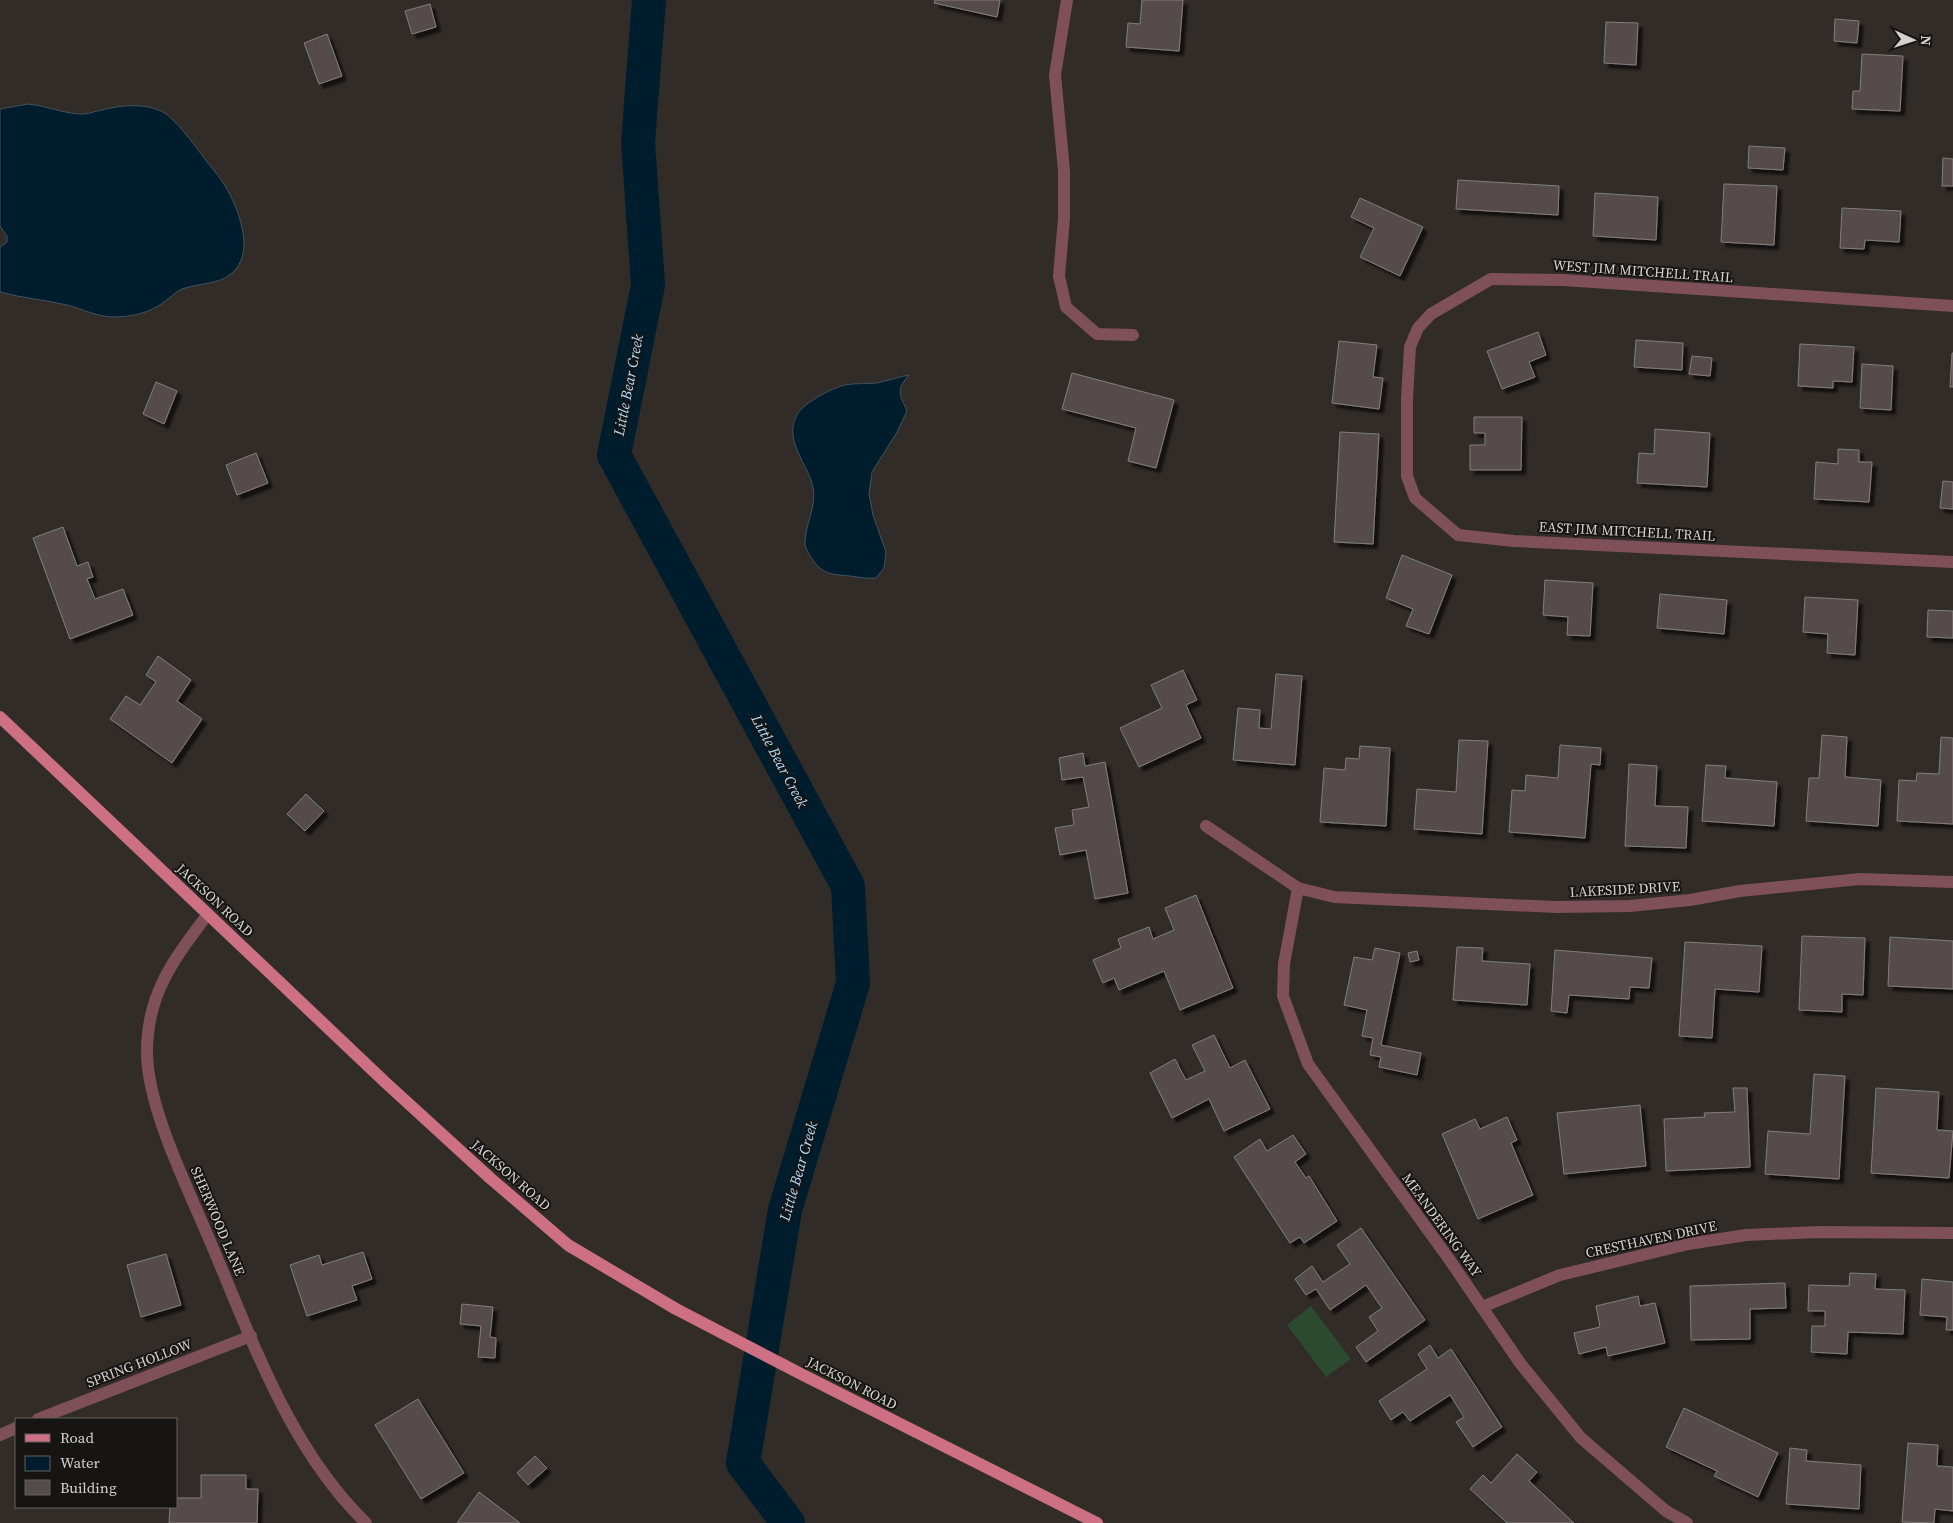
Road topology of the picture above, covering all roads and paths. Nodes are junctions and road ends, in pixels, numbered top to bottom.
1 (1067, 0) edge
2 (1953, 306) edge
3 (1133, 335) dead end
4 (1407, 398) joint
5 (1953, 562) edge
6 (0, 717) edge
7 (1206, 826) dead end
8 (1953, 882) edge
9 (1298, 888) junction
10 (208, 914) junction
11 (1953, 1233) edge
12 (1482, 1306) junction
13 (251, 1336) junction
14 (41, 1418) edge
15 (15, 1428) edge
16 (0, 1435) edge
17 (366, 1523) edge
18 (1097, 1523) edge
19 (1686, 1523) edge

1 - 3 street
2 - 4 street, WEST JIM MITCHELL TRAIL
4 - 5 street, EAST JIM MITCHELL TRAIL
6 - 10 main road, JACKSON ROAD
7 - 9 street, LAKESIDE DRIVE
8 - 9 street, LAKESIDE DRIVE
9 - 12 street, MEANDERING WAY
10 - 13 street, SHERWOOD LANE
10 - 18 main road, JACKSON ROAD
11 - 12 street, CRESTHAVEN DRIVE
12 - 19 street, MEANDERING WAY
13 - 14 street, SPRING HOLLOW
13 - 17 street, SHERWOOD LANE
15 - 16 street

